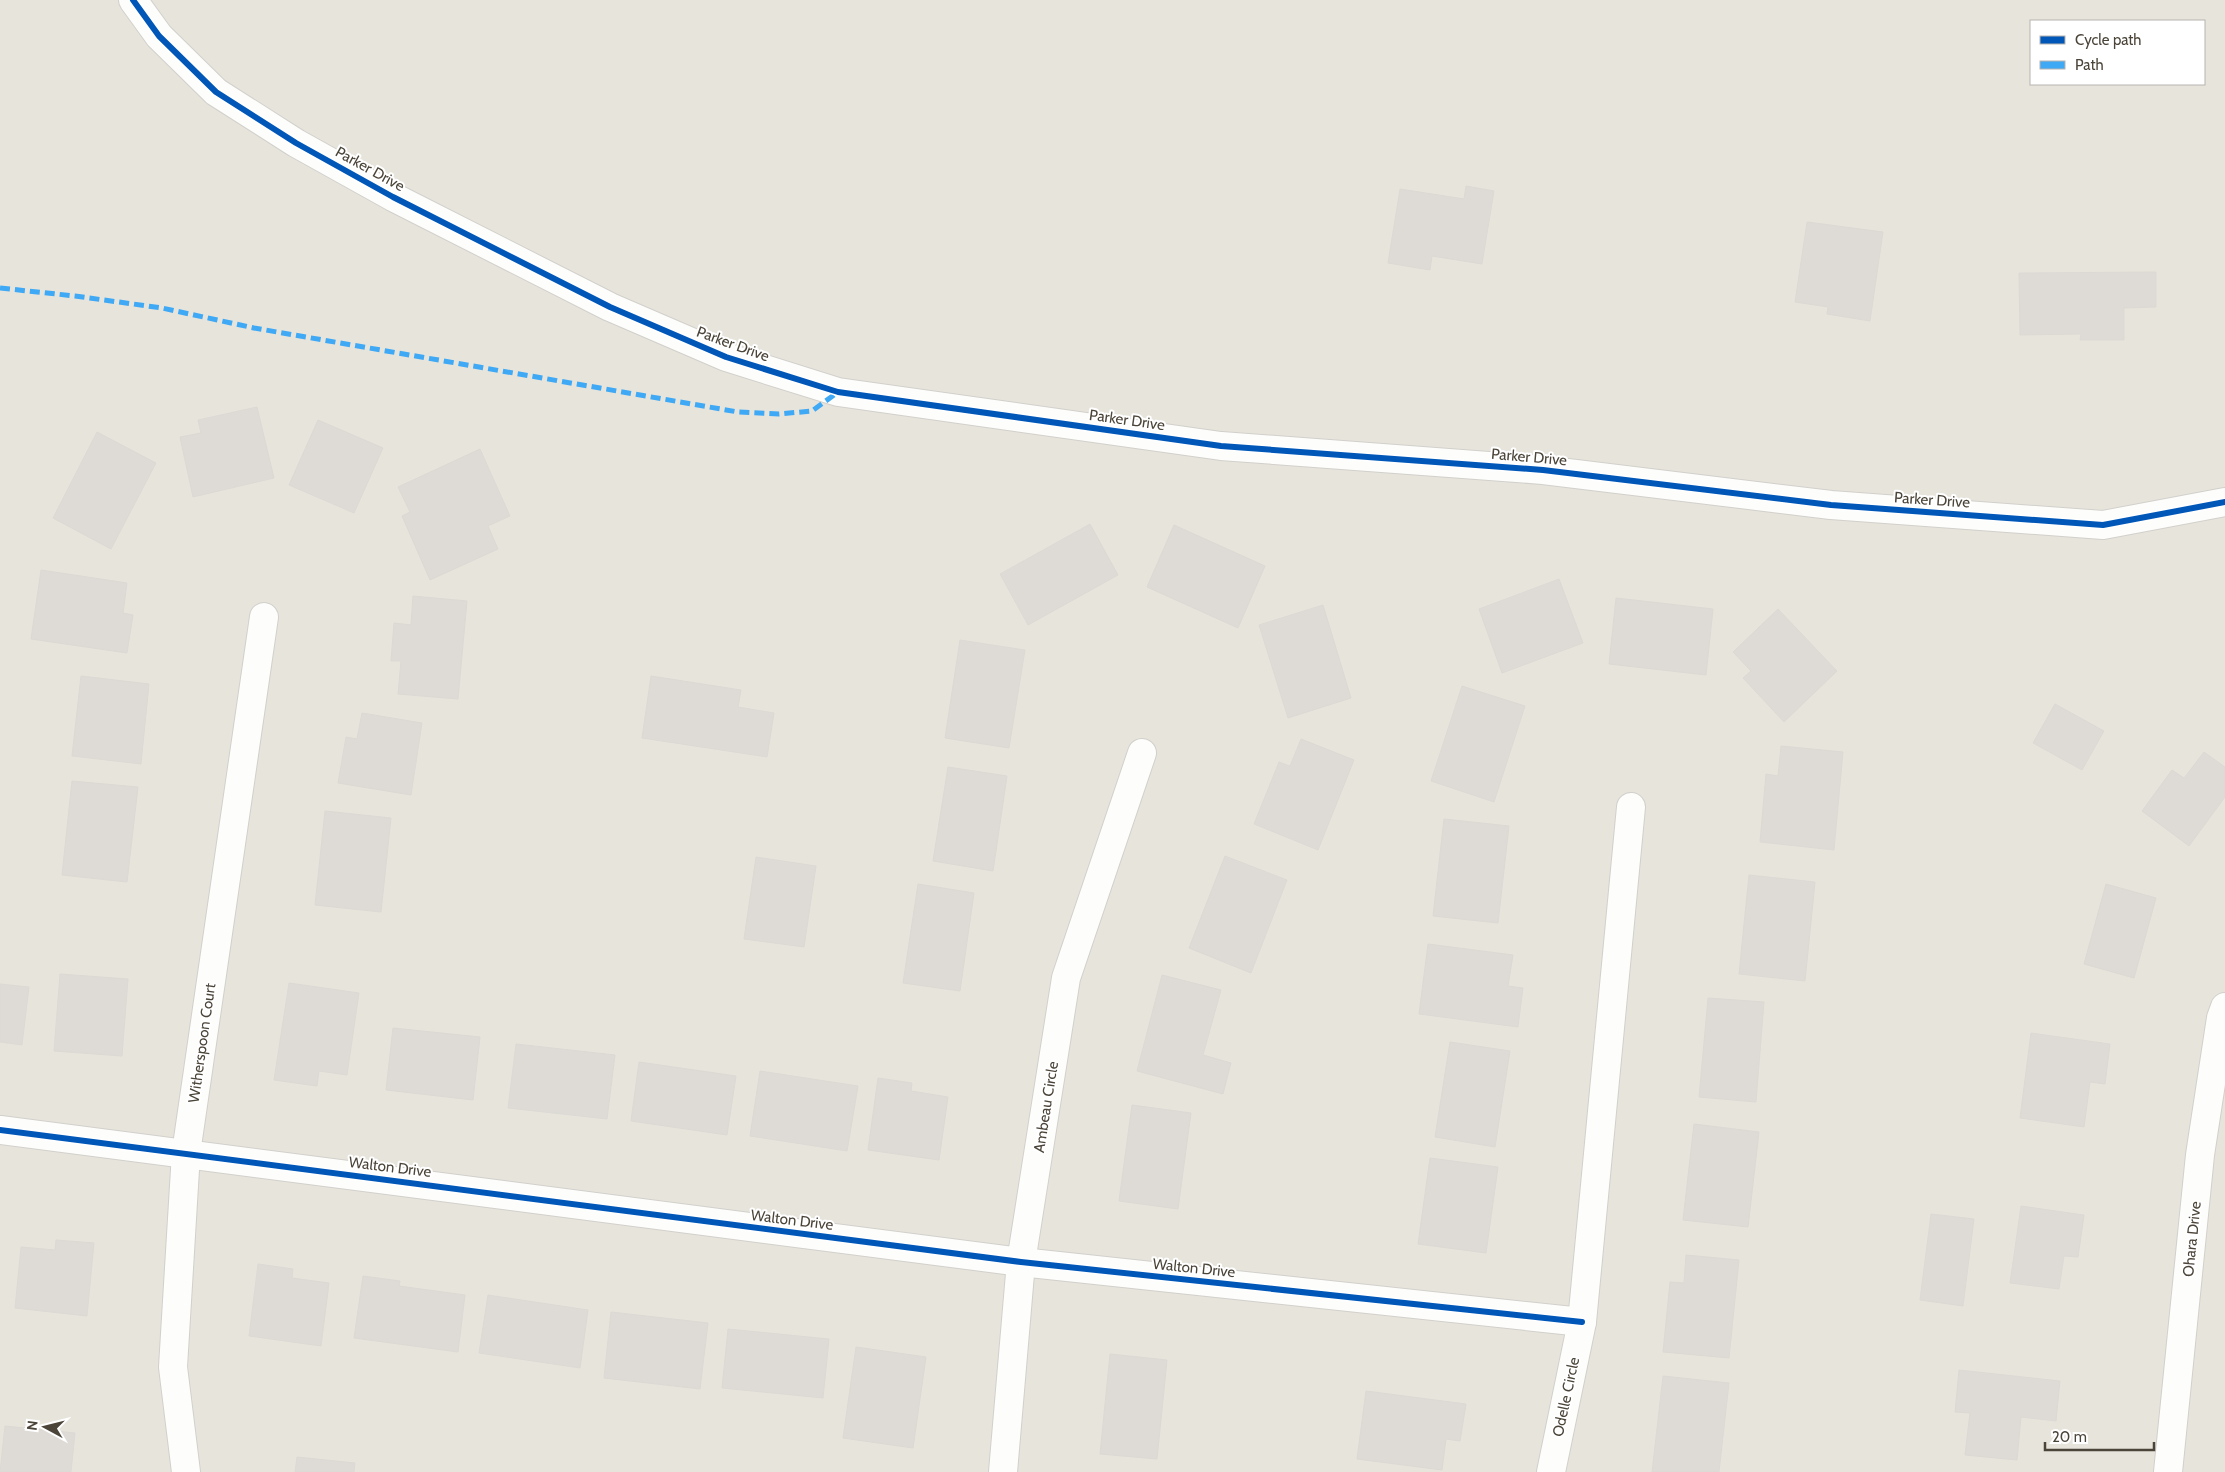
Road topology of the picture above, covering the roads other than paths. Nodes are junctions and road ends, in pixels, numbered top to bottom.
1 (133, 0) edge
2 (2225, 502) edge
3 (264, 617) dead end
4 (1142, 753) dead end
5 (1631, 807) dead end
6 (2225, 1007) edge
7 (0, 1130) edge
8 (186, 1152) junction
9 (1021, 1262) junction
10 (1582, 1322) junction
11 (186, 1472) edge
12 (1003, 1472) edge
13 (1551, 1472) edge
14 (2168, 1472) edge

1 - 2 street, Parker Drive
3 - 8 street, Witherspoon Court
4 - 9 street, Ambeau Circle
5 - 10 street, Odelle Circle
6 - 14 street, Ohara Drive
7 - 8 street, Walton Drive
8 - 9 street, Walton Drive
8 - 11 street, Witherspoon Court
9 - 10 street, Walton Drive
9 - 12 street, Ambeau Circle
10 - 13 street, Odelle Circle

